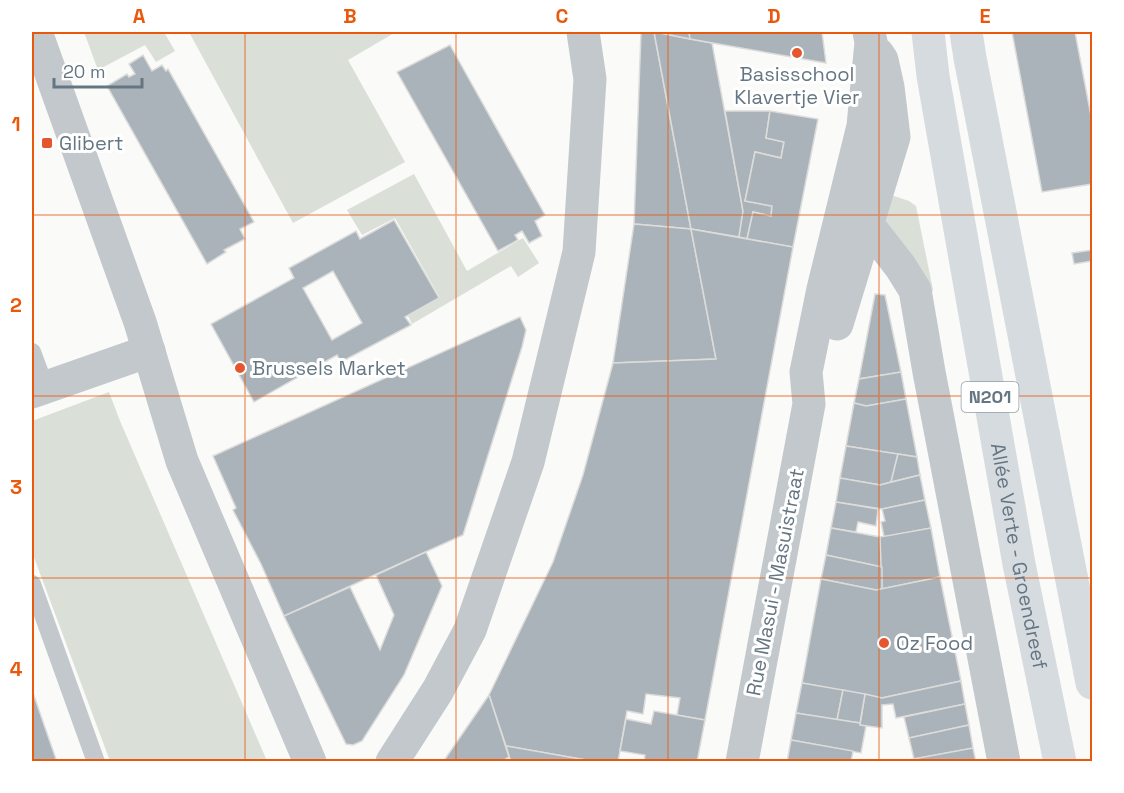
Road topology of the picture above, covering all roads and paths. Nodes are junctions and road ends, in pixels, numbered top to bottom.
1 (583, 32) edge
2 (928, 32) edge
3 (966, 32) edge
4 (870, 37) edge
5 (35, 38) edge
6 (846, 197) junction
7 (867, 224) junction
8 (149, 351) junction
9 (32, 352) edge
10 (38, 390) edge
11 (808, 404) junction
12 (32, 584) edge
13 (1092, 683) edge
14 (96, 762) edge
15 (310, 762) edge
16 (392, 762) edge
17 (742, 762) edge
18 (1004, 762) edge
19 (1060, 762) edge

1 - 16 street
2 - 19 main road, Allée Verte - Groendreef / N201
3 - 13 main road, N201
4 - 6 street
4 - 7 street
5 - 8 street
6 - 7 street
6 - 11 street, Rue Masui - Masuistraat
7 - 11 street, Rue Masui - Masuistraat
7 - 18 street
8 - 10 street
8 - 15 street
9 - 10 lane
11 - 17 street, Rue Masui - Masuistraat
12 - 14 lane

